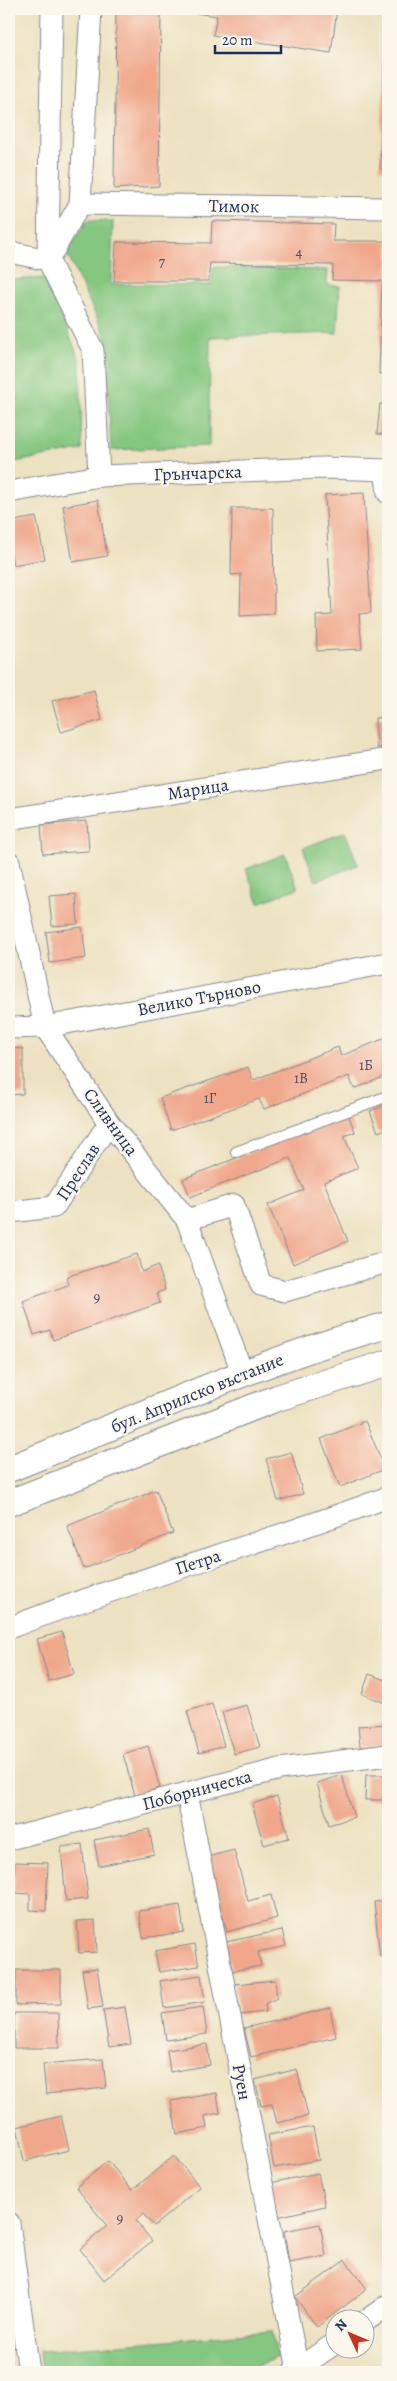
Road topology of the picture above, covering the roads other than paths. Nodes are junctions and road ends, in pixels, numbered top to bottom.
1 (52, 9) edge
2 (91, 9) edge
3 (80, 204) junction
4 (388, 208) edge
5 (9, 252) edge
6 (48, 260) junction
7 (387, 470) edge
8 (99, 476) junction
9 (9, 492) edge
10 (388, 493) edge
11 (388, 759) edge
12 (9, 819) edge
13 (9, 862) edge
14 (388, 963) edge
15 (45, 1027) junction
16 (9, 1028) edge
17 (388, 1096) edge
18 (110, 1123) junction
19 (236, 1152) dead end
20 (9, 1212) edge
21 (187, 1220) junction
22 (388, 1262) edge
23 (388, 1326) edge
24 (388, 1363) edge
25 (242, 1372) junction
26 (9, 1469) edge
27 (388, 1497) edge
28 (9, 1503) edge
29 (9, 1628) edge
30 (388, 1755) edge
31 (187, 1793) junction
32 (9, 1839) edge
33 (9, 2223) edge
34 (388, 2305) edge
35 (374, 2315) edge
36 (324, 2351) edge
37 (21, 2361) edge
38 (295, 2371) edge

1 - 6 street
2 - 3 street
3 - 4 street, Тимок
3 - 6 street
5 - 6 street
6 - 8 street
7 - 8 street, Грънчарска
7 - 10 street
8 - 9 street, Грънчарска
11 - 12 street, Марица
13 - 15 street, Сливница
14 - 15 street, Велико Търново
15 - 16 street, Велико Търново
15 - 18 street, Сливница
17 - 19 lane
18 - 20 street, Преслав
18 - 21 street, Сливница
21 - 22 street
21 - 25 street, Сливница
23 - 25 street, бул. Априлско въстание
24 - 28 street, бул. Априлско въстание
25 - 26 street, бул. Априлско въстание
27 - 29 street, Петра
30 - 31 street, Поборническа
31 - 32 street, Поборническа
31 - 38 street, Руен
33 - 37 street
34 - 35 street
36 - 38 street

